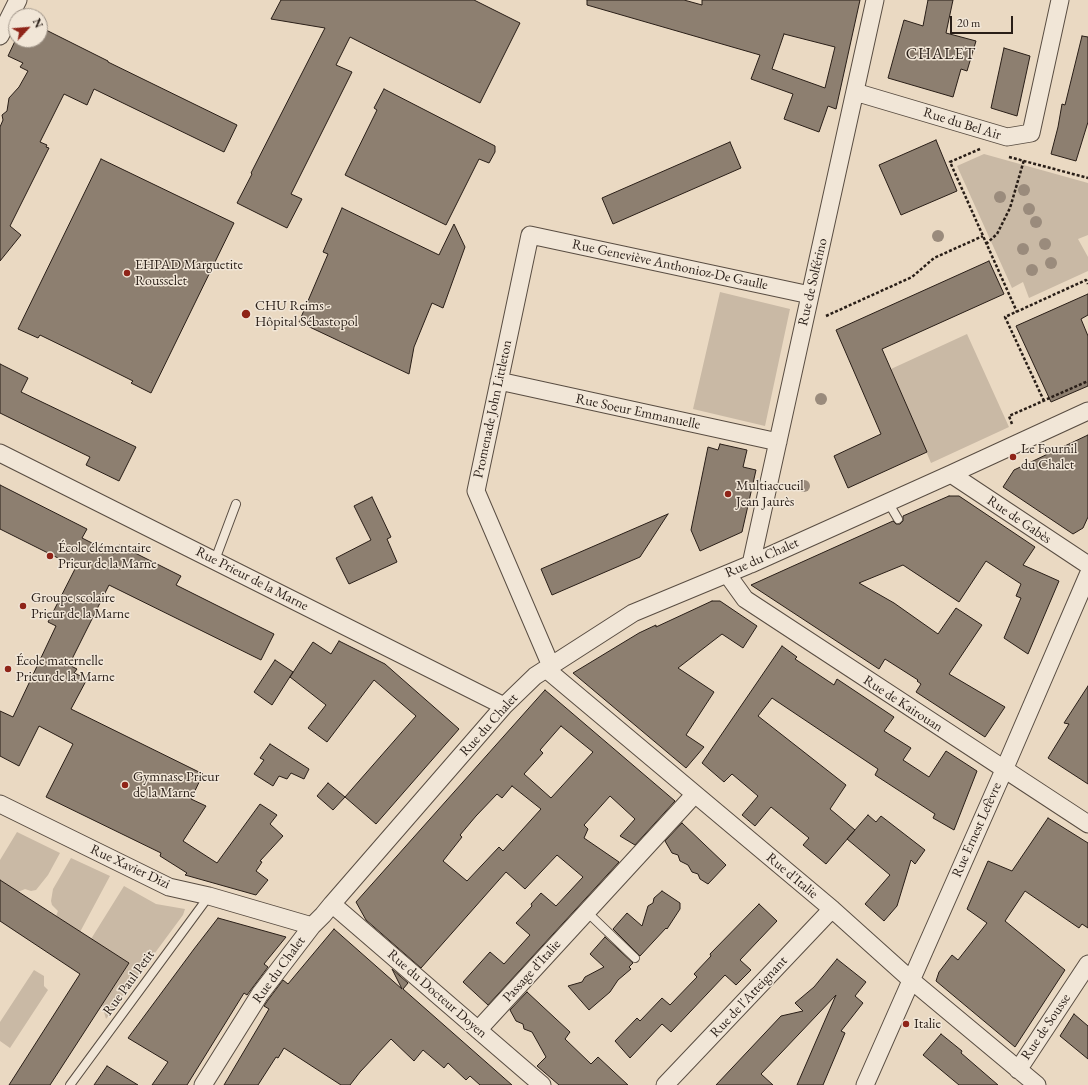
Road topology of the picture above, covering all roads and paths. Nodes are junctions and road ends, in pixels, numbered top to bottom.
1 (18, 0) edge
2 (875, 0) edge
3 (1060, 0) edge
4 (0, 36) edge
5 (855, 92) junction
6 (1007, 137) junction
7 (1002, 155) dead end
8 (1024, 160) junction
9 (1088, 178) edge
10 (530, 235) joint
11 (983, 236) junction
12 (986, 244) junction
13 (1088, 284) edge
14 (810, 295) junction
15 (1017, 312) junction
16 (805, 319) junction
17 (499, 381) junction
18 (1088, 381) edge
19 (1044, 401) junction
20 (1088, 411) edge
21 (778, 442) junction
22 (1020, 442) junction
23 (0, 453) edge
24 (951, 474) junction
25 (888, 502) junction
26 (236, 504) dead end
27 (898, 519) dead end
28 (215, 560) junction
29 (750, 564) junction
30 (1088, 565) edge
31 (727, 574) junction
32 (1088, 575) edge
33 (548, 668) junction
34 (504, 706) junction
35 (1004, 770) junction
36 (695, 794) junction
37 (0, 804) edge
38 (1088, 824) edge
39 (209, 896) junction
40 (332, 904) junction
41 (832, 909) junction
42 (586, 912) junction
43 (312, 926) junction
44 (635, 958) dead end
45 (1088, 964) edge
46 (911, 980) junction
47 (478, 1030) junction
48 (1018, 1070) junction
49 (70, 1085) edge
50 (202, 1085) edge
51 (542, 1085) edge
52 (665, 1085) edge
53 (864, 1085) edge
54 (1037, 1085) edge

1 - 4 street
2 - 5 street, Rue de Solférino
3 - 6 street, Rue du Bel Air
5 - 6 street, Rue du Bel Air
5 - 14 street, Rue de Solférino
6 - 11 path
7 - 8 path
8 - 9 path
8 - 12 path
10 - 14 street, Rue Geneviève Anthonioz-De Gaulle
10 - 17 street, Promenade John Littleton
11 - 12 path
11 - 16 path
12 - 15 path
13 - 15 path
14 - 16 street, Rue de Solférino
15 - 19 path
16 - 21 street, Rue de Solférino
17 - 21 street, Rue Soeur Emmanuelle
17 - 33 street, Promenade John Littleton
18 - 19 path
19 - 22 path
20 - 22 street, Rue du Chalet
21 - 29 street, Rue de Solférino
22 - 24 street, Rue du Chalet
23 - 28 street, Rue Prieur de la Marne
24 - 25 street, Rue du Chalet
24 - 30 street, Rue de Gabès
25 - 27 lane
25 - 29 street, Rue du Chalet
26 - 28 lane
28 - 34 street, Rue Prieur de la Marne
29 - 31 street, Rue du Chalet
31 - 33 street, Rue du Chalet
31 - 35 street, Rue de Kairouan
32 - 35 street, Rue Ernest Lefèvre
33 - 34 street, Rue du Chalet
33 - 36 street, Rue d'Italie
34 - 40 street, Rue du Chalet
35 - 38 street, Rue de Kairouan
35 - 46 street, Rue Ernest Lefèvre
36 - 41 street, Rue d'Italie
36 - 42 street, Passage d'Italie
37 - 39 street, Rue Xavier Dizi
39 - 43 street, Rue Xavier Dizi
39 - 49 lane, Rue Paul Petit
40 - 43 street, Rue du Chalet
40 - 47 street, Rue du Docteur Doyen
41 - 46 street, Rue d'Italie
41 - 52 street, Rue de l'Atteignant
42 - 44 lane
42 - 47 street, Passage d'Italie
43 - 50 street, Rue du Chalet
45 - 48 street, Rue de Sousse
46 - 48 street, Rue d'Italie
46 - 53 street, Rue Ernest Lefèvre
47 - 51 street, Rue du Docteur Doyen
48 - 54 street, Rue d'Italie

